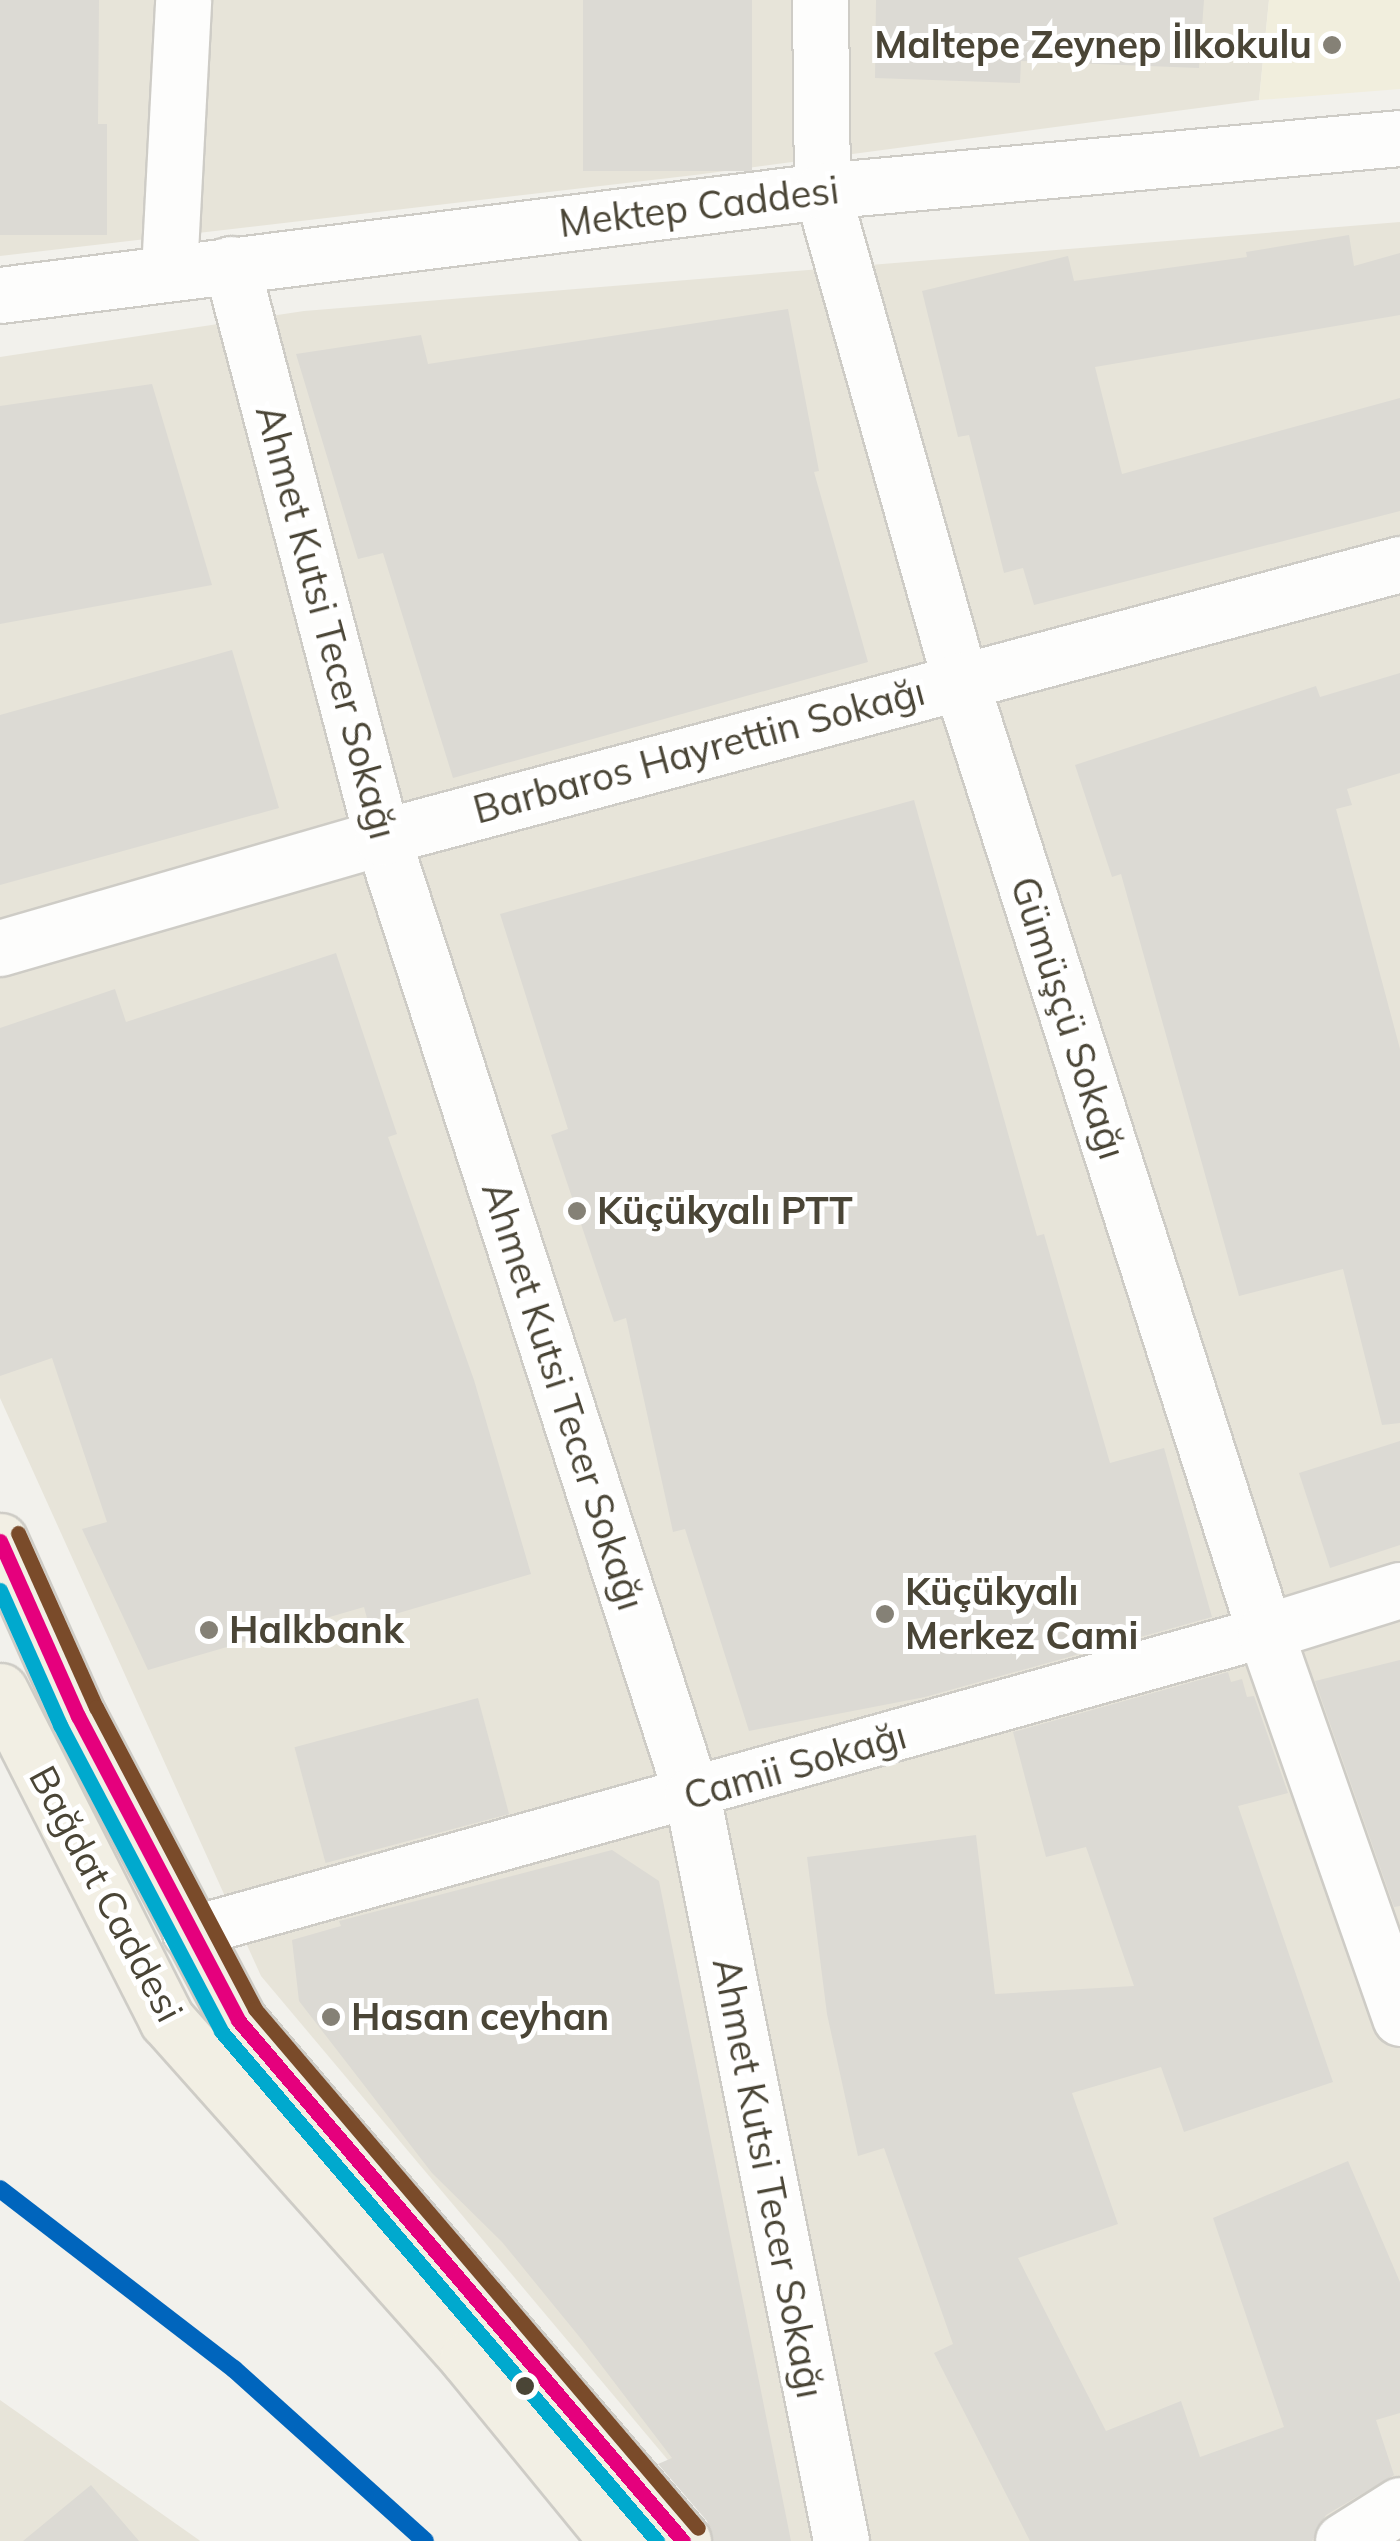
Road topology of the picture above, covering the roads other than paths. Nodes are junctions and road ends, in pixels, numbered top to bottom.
1 (183, 0) edge
2 (820, 0) edge
3 (1400, 138) edge
4 (822, 191) junction
5 (231, 264) junction
6 (169, 271) junction
7 (0, 294) edge
8 (1400, 564) edge
9 (960, 680) junction
10 (382, 837) junction
11 (0, 948) edge
12 (0, 1541) edge
13 (1400, 1590) edge
14 (1265, 1632) junction
15 (0, 1691) edge
16 (692, 1795) junction
17 (188, 1932) junction
18 (1400, 2018) edge
19 (1400, 2504) edge
20 (618, 2541) edge
21 (683, 2541) edge
22 (841, 2541) edge
23 (1343, 2541) edge

1 - 6 street
2 - 4 street, Gümüşçü Sokağı
3 - 4 street, Mektep Caddesi
4 - 5 street, Mektep Caddesi
4 - 9 street, Gümüşçü Sokağı
5 - 6 street, Mektep Caddesi
5 - 10 street, Ahmet Kutsi Tecer Sokağı
6 - 7 street, Mektep Caddesi
8 - 9 street, Barbaros Hayrettin Sokağı
9 - 10 street, Barbaros Hayrettin Sokağı
9 - 14 street, Gümüşçü Sokağı
10 - 11 street, Barbaros Hayrettin Sokağı
10 - 16 street, Ahmet Kutsi Tecer Sokağı
12 - 17 main road, Bağdat Caddesi
13 - 14 street, Camii Sokağı
14 - 16 street, Camii Sokağı
14 - 18 street, Gümüşçü Sokağı
15 - 20 main road, Bağdat Caddesi
16 - 17 street, Camii Sokağı
16 - 22 street, Ahmet Kutsi Tecer Sokağı
17 - 21 main road, Bağdat Caddesi
19 - 23 street

